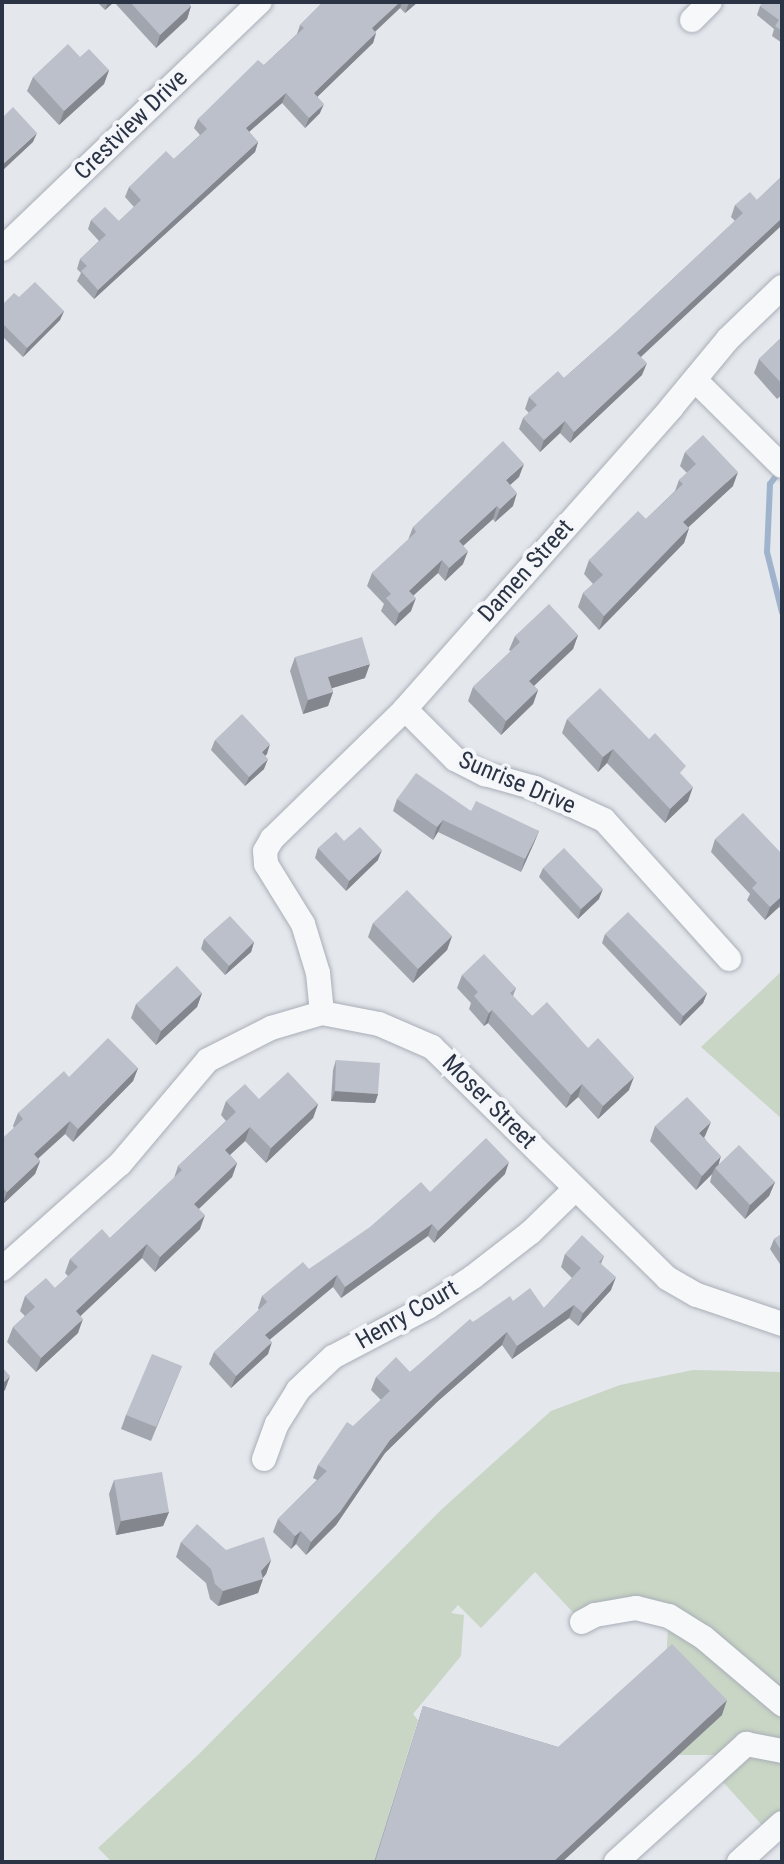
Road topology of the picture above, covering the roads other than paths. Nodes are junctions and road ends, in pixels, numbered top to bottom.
1 (260, 2) edge
2 (710, 2) edge
3 (234, 11) edge
4 (692, 20) dead end
5 (2, 249) edge
6 (782, 287) edge
7 (695, 380) junction
8 (776, 460) edge
9 (405, 709) junction
10 (729, 959) dead end
11 (322, 1013) junction
12 (575, 1189) junction
13 (2, 1269) edge
14 (782, 1324) edge
15 (264, 1459) dead end
16 (582, 1622) dead end
17 (782, 1704) edge
18 (782, 1751) edge
19 (782, 1823) edge
20 (616, 1862) edge
21 (739, 1862) edge

1 - 3 street, Crestview Drive
2 - 4 street
3 - 5 street, Crestview Drive
6 - 7 street, Damen Street
7 - 8 street
7 - 9 street, Damen Street
9 - 10 street, Sunrise Drive
9 - 11 street, Damen Street
11 - 12 street, Moser Street
11 - 13 street, Moser Street
12 - 14 street, Moser Street
12 - 15 street, Henry Court
16 - 17 street
18 - 20 street
19 - 21 street

